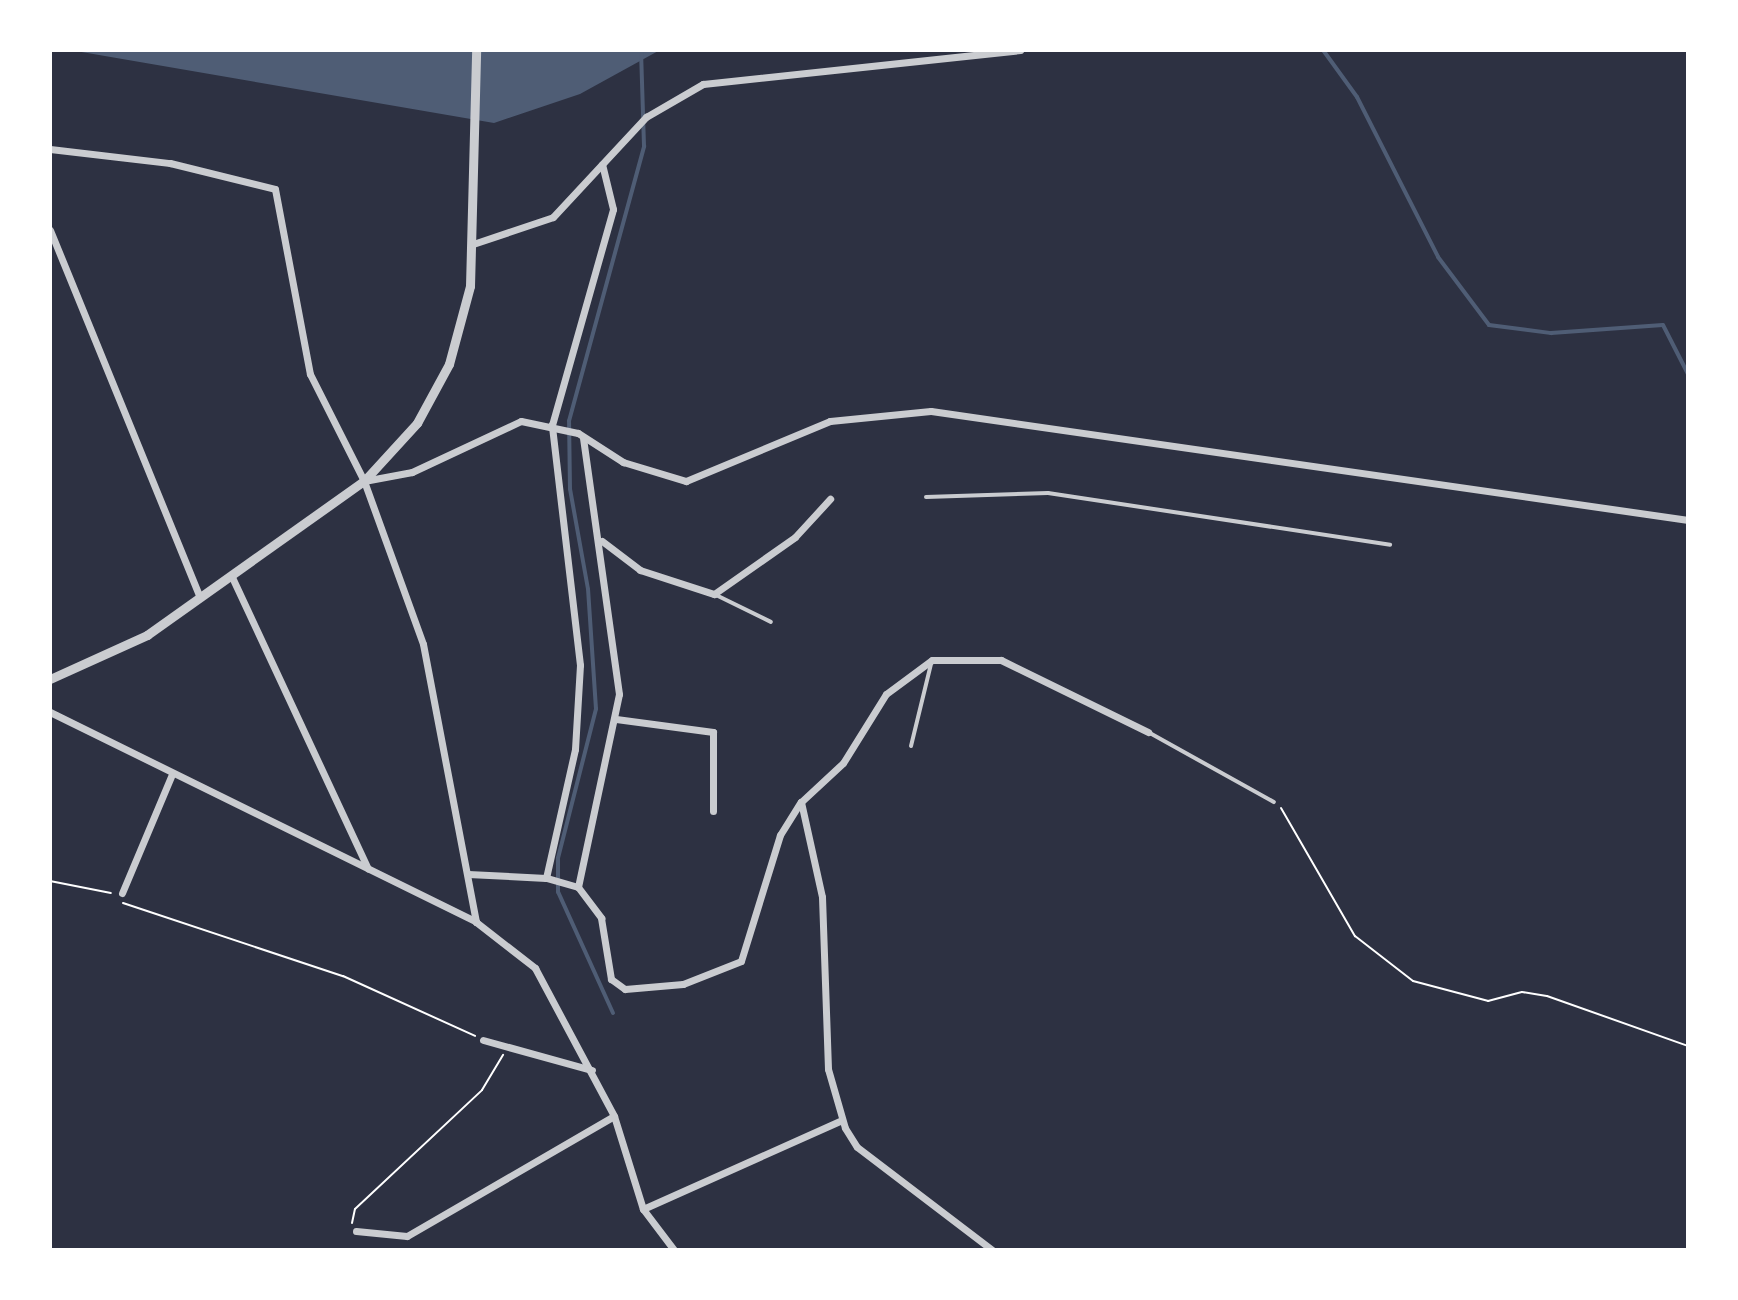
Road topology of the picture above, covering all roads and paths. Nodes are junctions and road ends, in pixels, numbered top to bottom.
1 (476, 50) edge
2 (1020, 50) edge
3 (50, 149) edge
4 (602, 164) junction
5 (50, 230) edge
6 (473, 244) junction
7 (556, 426) junction
8 (580, 436) junction
9 (364, 481) junction
10 (926, 497) dead end
11 (830, 499) dead end
12 (1688, 520) edge
13 (602, 541) junction
14 (1390, 545) dead end
15 (231, 575) junction
16 (714, 594) junction
17 (200, 598) junction
18 (771, 622) dead end
19 (932, 660) junction
20 (50, 679) edge
21 (50, 712) edge
22 (616, 719) junction
23 (1148, 732) joint
24 (911, 746) dead end
25 (172, 774) junction
26 (801, 802) junction
27 (1274, 802) joint
28 (713, 811) dead end
29 (368, 869) junction
30 (468, 874) junction
31 (549, 879) junction
32 (50, 881) edge
33 (578, 887) junction
34 (122, 893) junction
35 (476, 922) junction
36 (483, 1040) joint
37 (1688, 1046) edge
38 (505, 1049) junction
39 (592, 1070) junction
40 (614, 1116) junction
41 (842, 1120) junction
42 (643, 1209) junction
43 (356, 1231) joint
44 (674, 1250) edge
45 (992, 1250) edge

1 - 6 street
2 - 4 street
3 - 9 street
4 - 6 street
4 - 7 street
5 - 17 street
6 - 9 street
7 - 8 street
7 - 9 street
7 - 31 street
8 - 12 street
8 - 13 street
9 - 15 street
9 - 30 street
10 - 14 lane
11 - 16 street
13 - 16 street
13 - 22 street
15 - 17 street
15 - 29 street
16 - 18 lane
17 - 20 street
19 - 23 street
19 - 24 lane
19 - 26 street
21 - 25 street
22 - 28 street
22 - 33 street
23 - 27 lane
25 - 29 street
25 - 34 street
26 - 33 street
26 - 41 street
27 - 37 path
29 - 35 street
30 - 31 street
30 - 35 street
31 - 33 street
32 - 34 path
34 - 36 path
35 - 39 street
36 - 38 street
38 - 39 street
38 - 43 path
39 - 40 street
40 - 42 street
40 - 43 street
41 - 42 street
41 - 45 street
42 - 44 street

